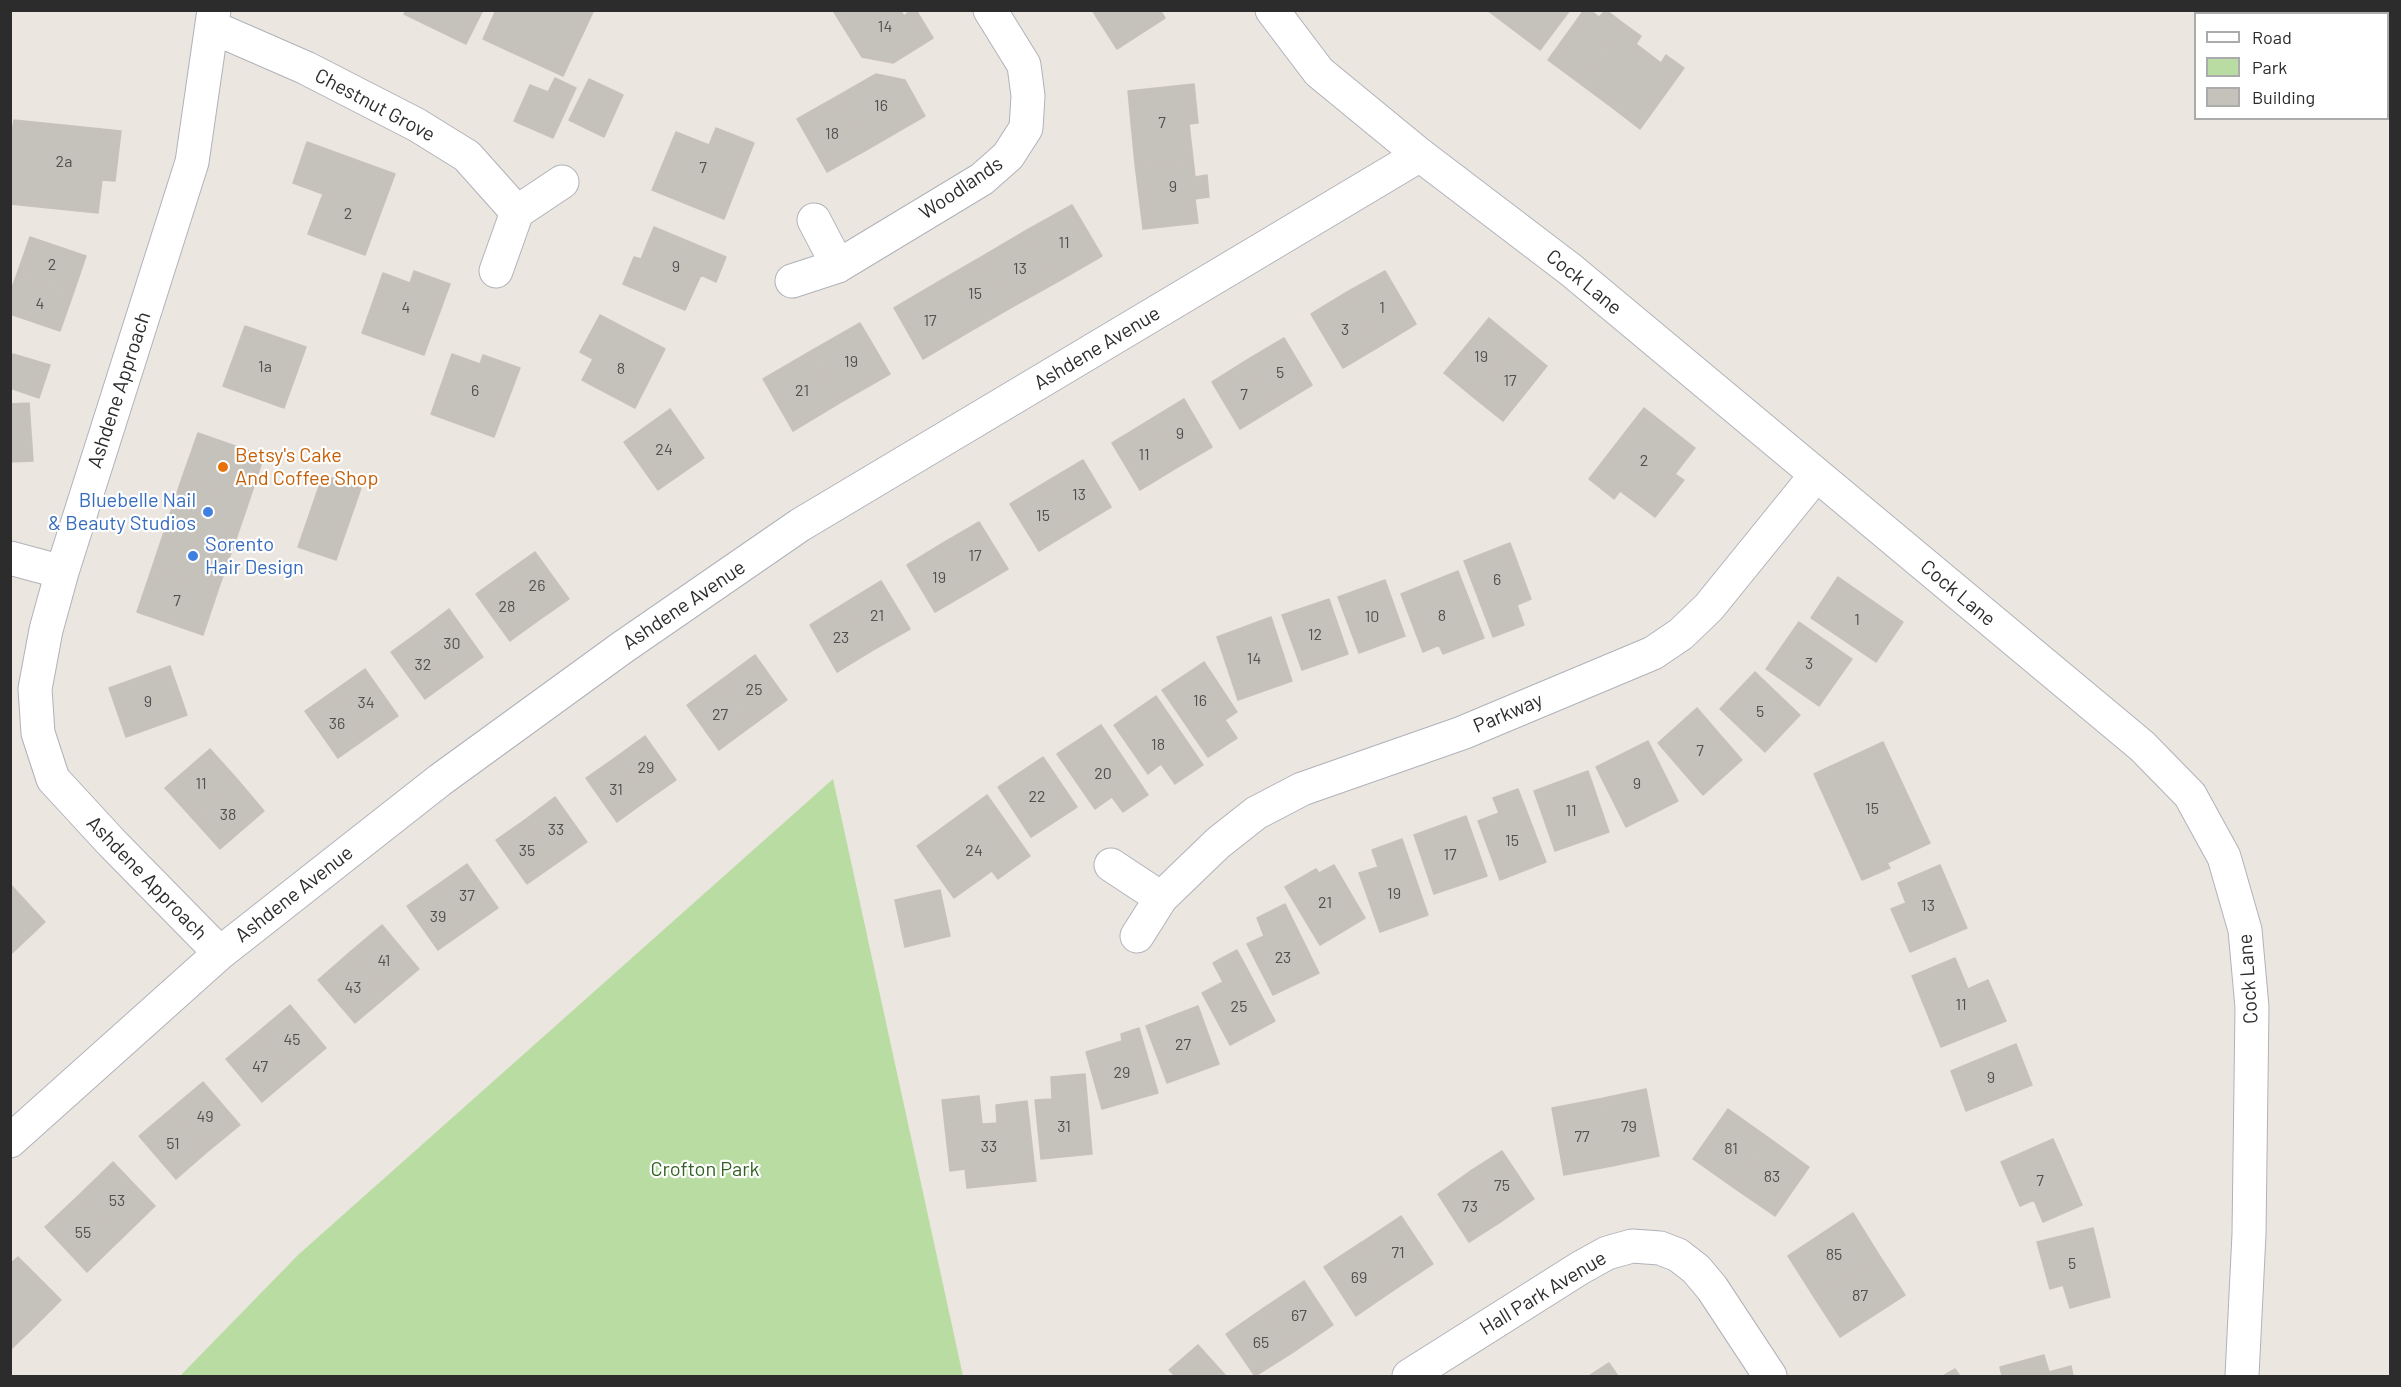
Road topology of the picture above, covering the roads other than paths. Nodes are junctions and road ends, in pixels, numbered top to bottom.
1 (990, 10) edge
2 (1272, 10) edge
3 (213, 19) edge
4 (1420, 155) junction
5 (562, 182) dead end
6 (517, 212) junction
7 (814, 220) dead end
8 (837, 266) junction
9 (496, 271) dead end
10 (792, 281) dead end
11 (1816, 475) junction
12 (10, 558) edge
13 (62, 572) junction
14 (1111, 865) dead end
15 (1161, 898) junction
16 (1137, 936) dead end
17 (220, 953) junction
18 (10, 1141) edge
19 (1409, 1377) edge
20 (1770, 1377) edge
21 (2242, 1377) edge

1 - 8 street, Woodlands
2 - 4 street, Cock Lane
3 - 6 street, Chestnut Grove
3 - 13 street, Ashdene Approach
4 - 11 street, Cock Lane
4 - 17 street, Ashdene Avenue
5 - 6 street
6 - 9 street
7 - 8 street
8 - 10 street, Woodlands
11 - 15 street, Parkway
11 - 21 street, Cock Lane
12 - 13 street
13 - 17 street, Ashdene Approach
14 - 15 street
15 - 16 street, Parkway
17 - 18 street, Ashdene Avenue
19 - 20 street, Hall Park Avenue

